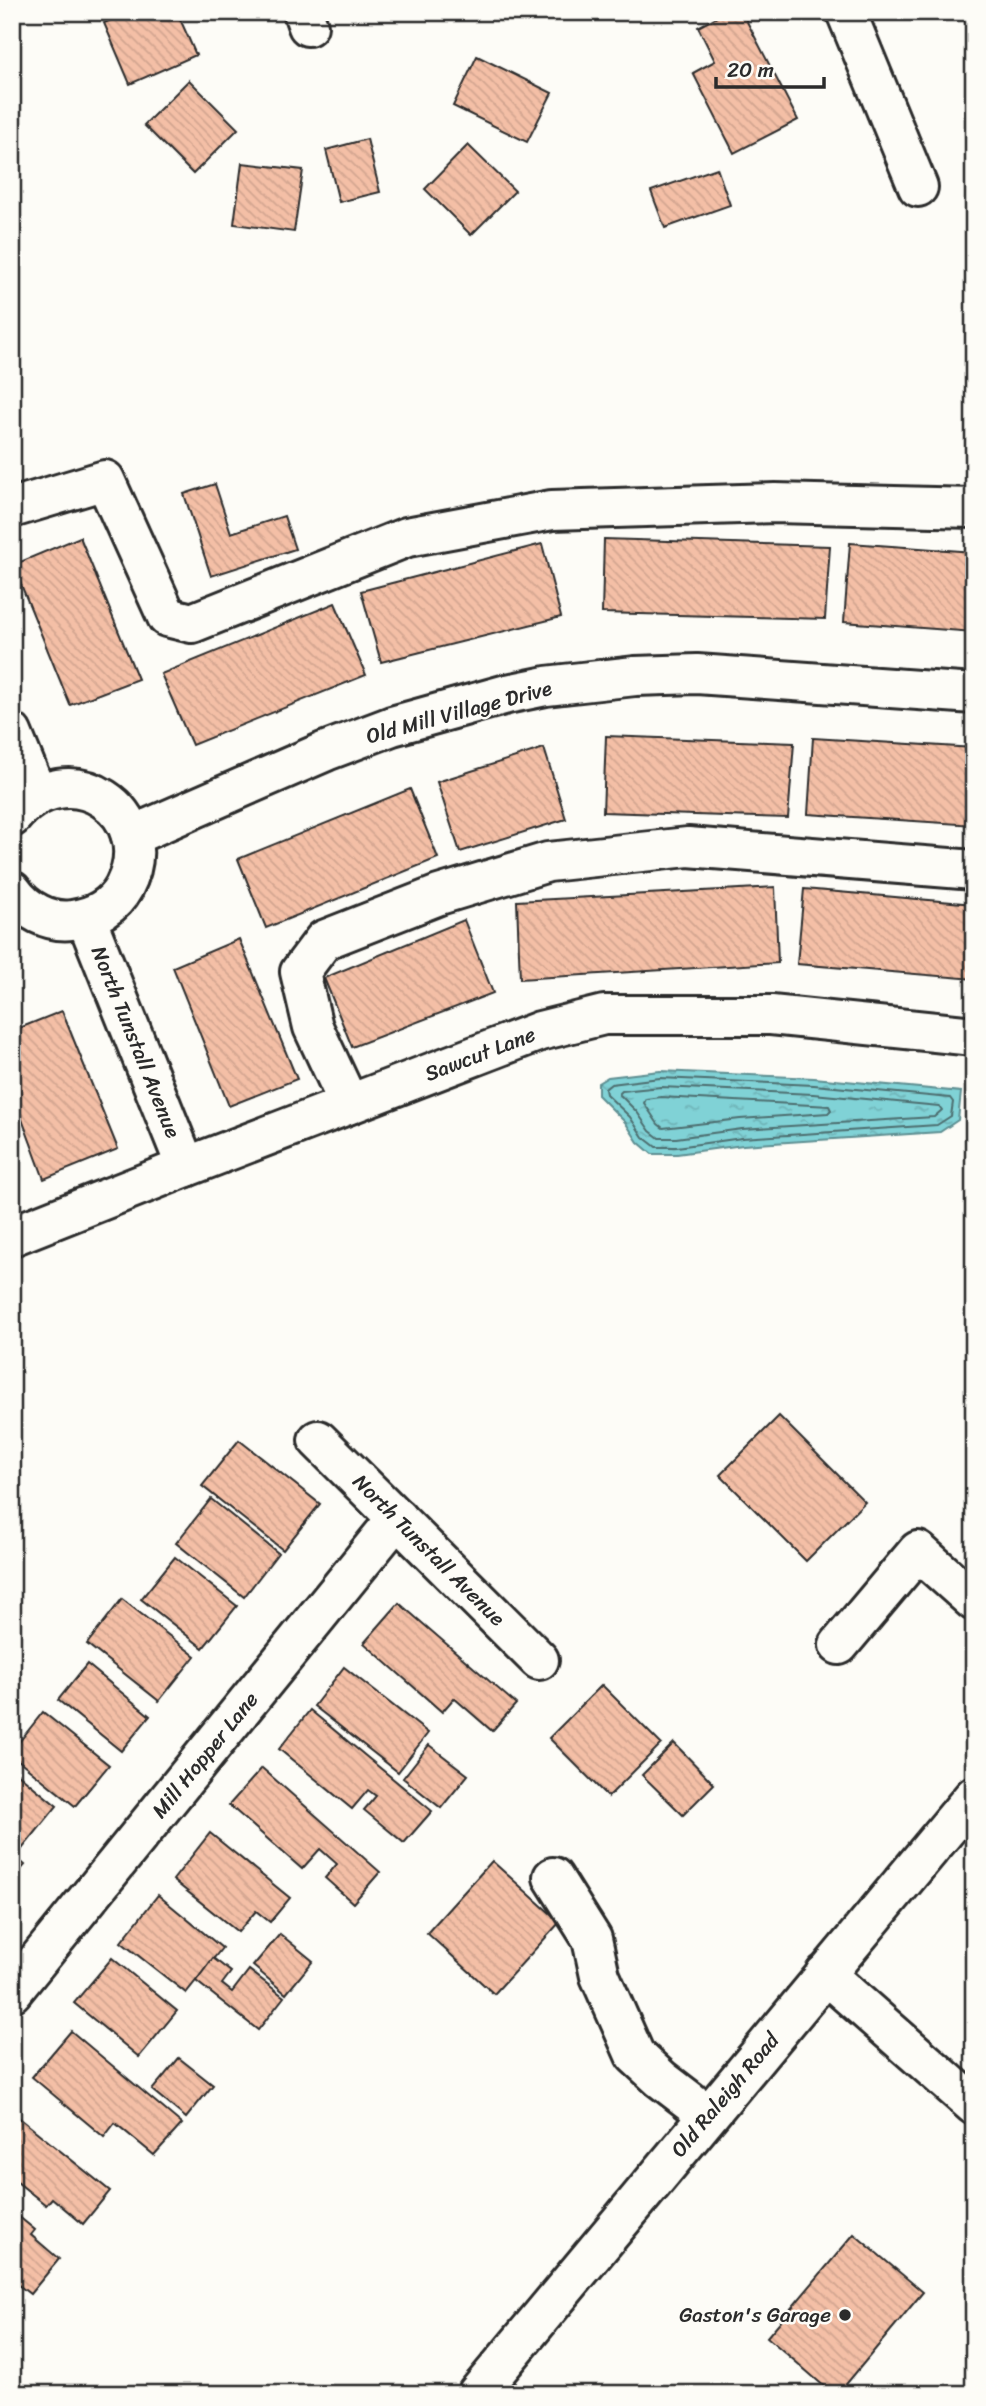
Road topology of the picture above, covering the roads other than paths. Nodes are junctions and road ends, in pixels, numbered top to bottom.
1 (846, 12) edge
2 (918, 187) dead end
3 (12, 508) edge
4 (974, 508) edge
5 (974, 694) edge
6 (12, 733) edge
7 (25, 805) edge
8 (131, 836) junction
9 (974, 870) edge
10 (12, 891) edge
11 (86, 918) junction
12 (974, 1036) edge
13 (349, 1104) junction
14 (186, 1167) junction
15 (12, 1236) edge
16 (318, 1440) dead end
17 (397, 1518) junction
18 (974, 1601) edge
19 (839, 1645) dead end
20 (539, 1660) dead end
21 (974, 1796) edge
22 (553, 1877) dead end
23 (825, 1974) junction
24 (12, 1992) edge
25 (974, 2105) edge
26 (708, 2115) junction
27 (477, 2394) edge

1 - 2 street
3 - 4 street
5 - 8 street, Old Mill Village Drive
6 - 7 street
7 - 8 street
8 - 11 street, North Tunstall Avenue
9 - 13 street
10 - 11 street, North Tunstall Avenue
11 - 14 street, North Tunstall Avenue
12 - 13 street, Sawcut Lane
13 - 14 street, Sawcut Lane
14 - 15 street, Sawcut Lane
16 - 17 street, North Tunstall Avenue
17 - 20 street, North Tunstall Avenue
17 - 24 street, Mill Hopper Lane
18 - 19 street
21 - 23 street, Old Raleigh Road
22 - 26 street
23 - 25 street
23 - 26 street, Old Raleigh Road
26 - 27 street, Old Raleigh Road

